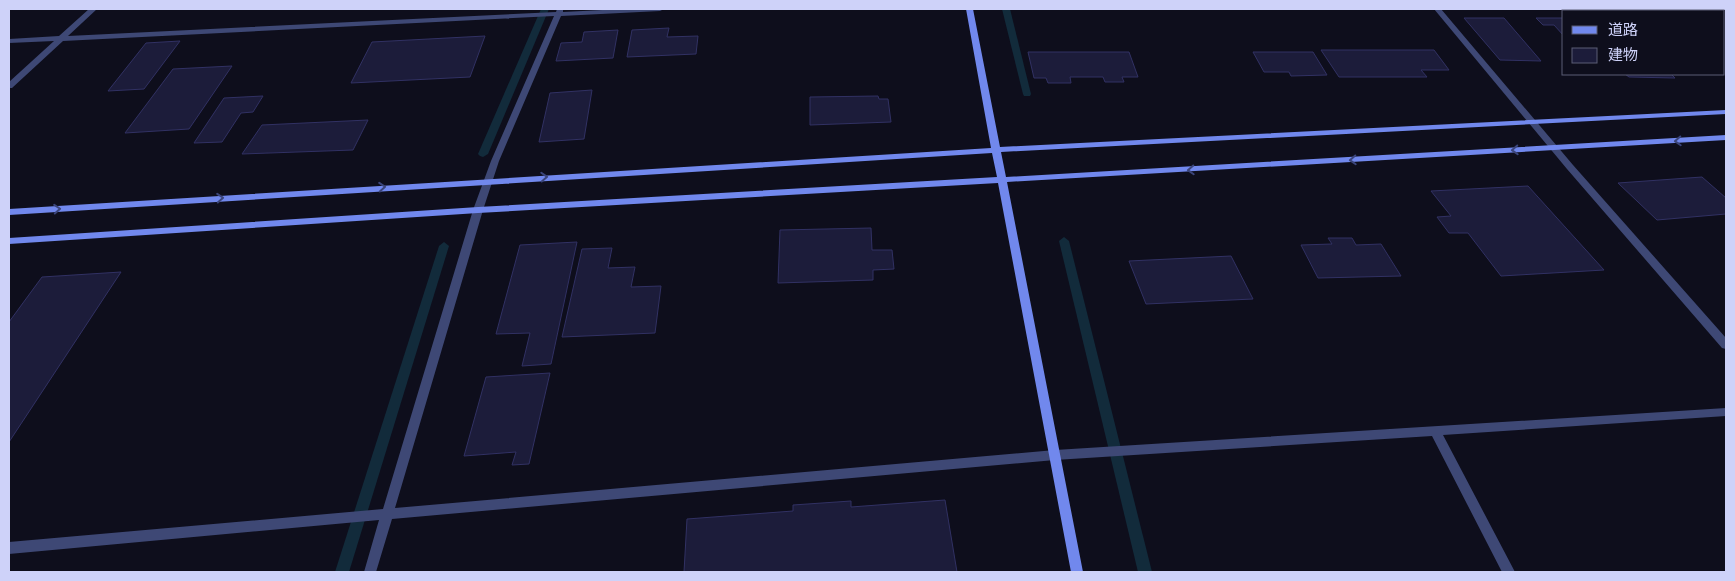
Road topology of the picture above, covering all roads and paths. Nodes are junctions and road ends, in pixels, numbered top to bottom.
1 (93, 9) edge
2 (660, 9) edge
3 (969, 9) edge
4 (1437, 9) edge
5 (560, 11) edge
6 (60, 38) junction
7 (9, 41) edge
8 (9, 86) edge
9 (1726, 112) edge
10 (1533, 121) junction
11 (1726, 138) edge
12 (1554, 148) junction
13 (995, 150) junction
14 (488, 180) junction
15 (1001, 181) junction
16 (478, 210) junction
17 (9, 212) edge
18 (9, 241) edge
19 (1726, 345) edge
20 (1726, 412) edge
21 (1435, 431) junction
22 (1055, 454) junction
23 (388, 513) junction
24 (9, 548) edge
25 (370, 572) edge
26 (1077, 572) edge
27 (1509, 572) edge

1 - 6 street
2 - 5 street
3 - 13 street
4 - 10 street
5 - 6 street
5 - 14 street
6 - 7 street
6 - 8 street
9 - 10 street
10 - 12 street
10 - 13 street
11 -> 12 street
12 -> 15 street
12 - 19 street
14 -> 13 street
13 - 15 street
14 - 16 street
17 -> 14 street
15 - 16 street
15 - 22 street
16 - 18 street
16 - 23 street
20 - 21 street
21 - 22 street
21 - 27 street
22 - 23 street
22 - 26 street
23 - 24 street
23 - 25 street

